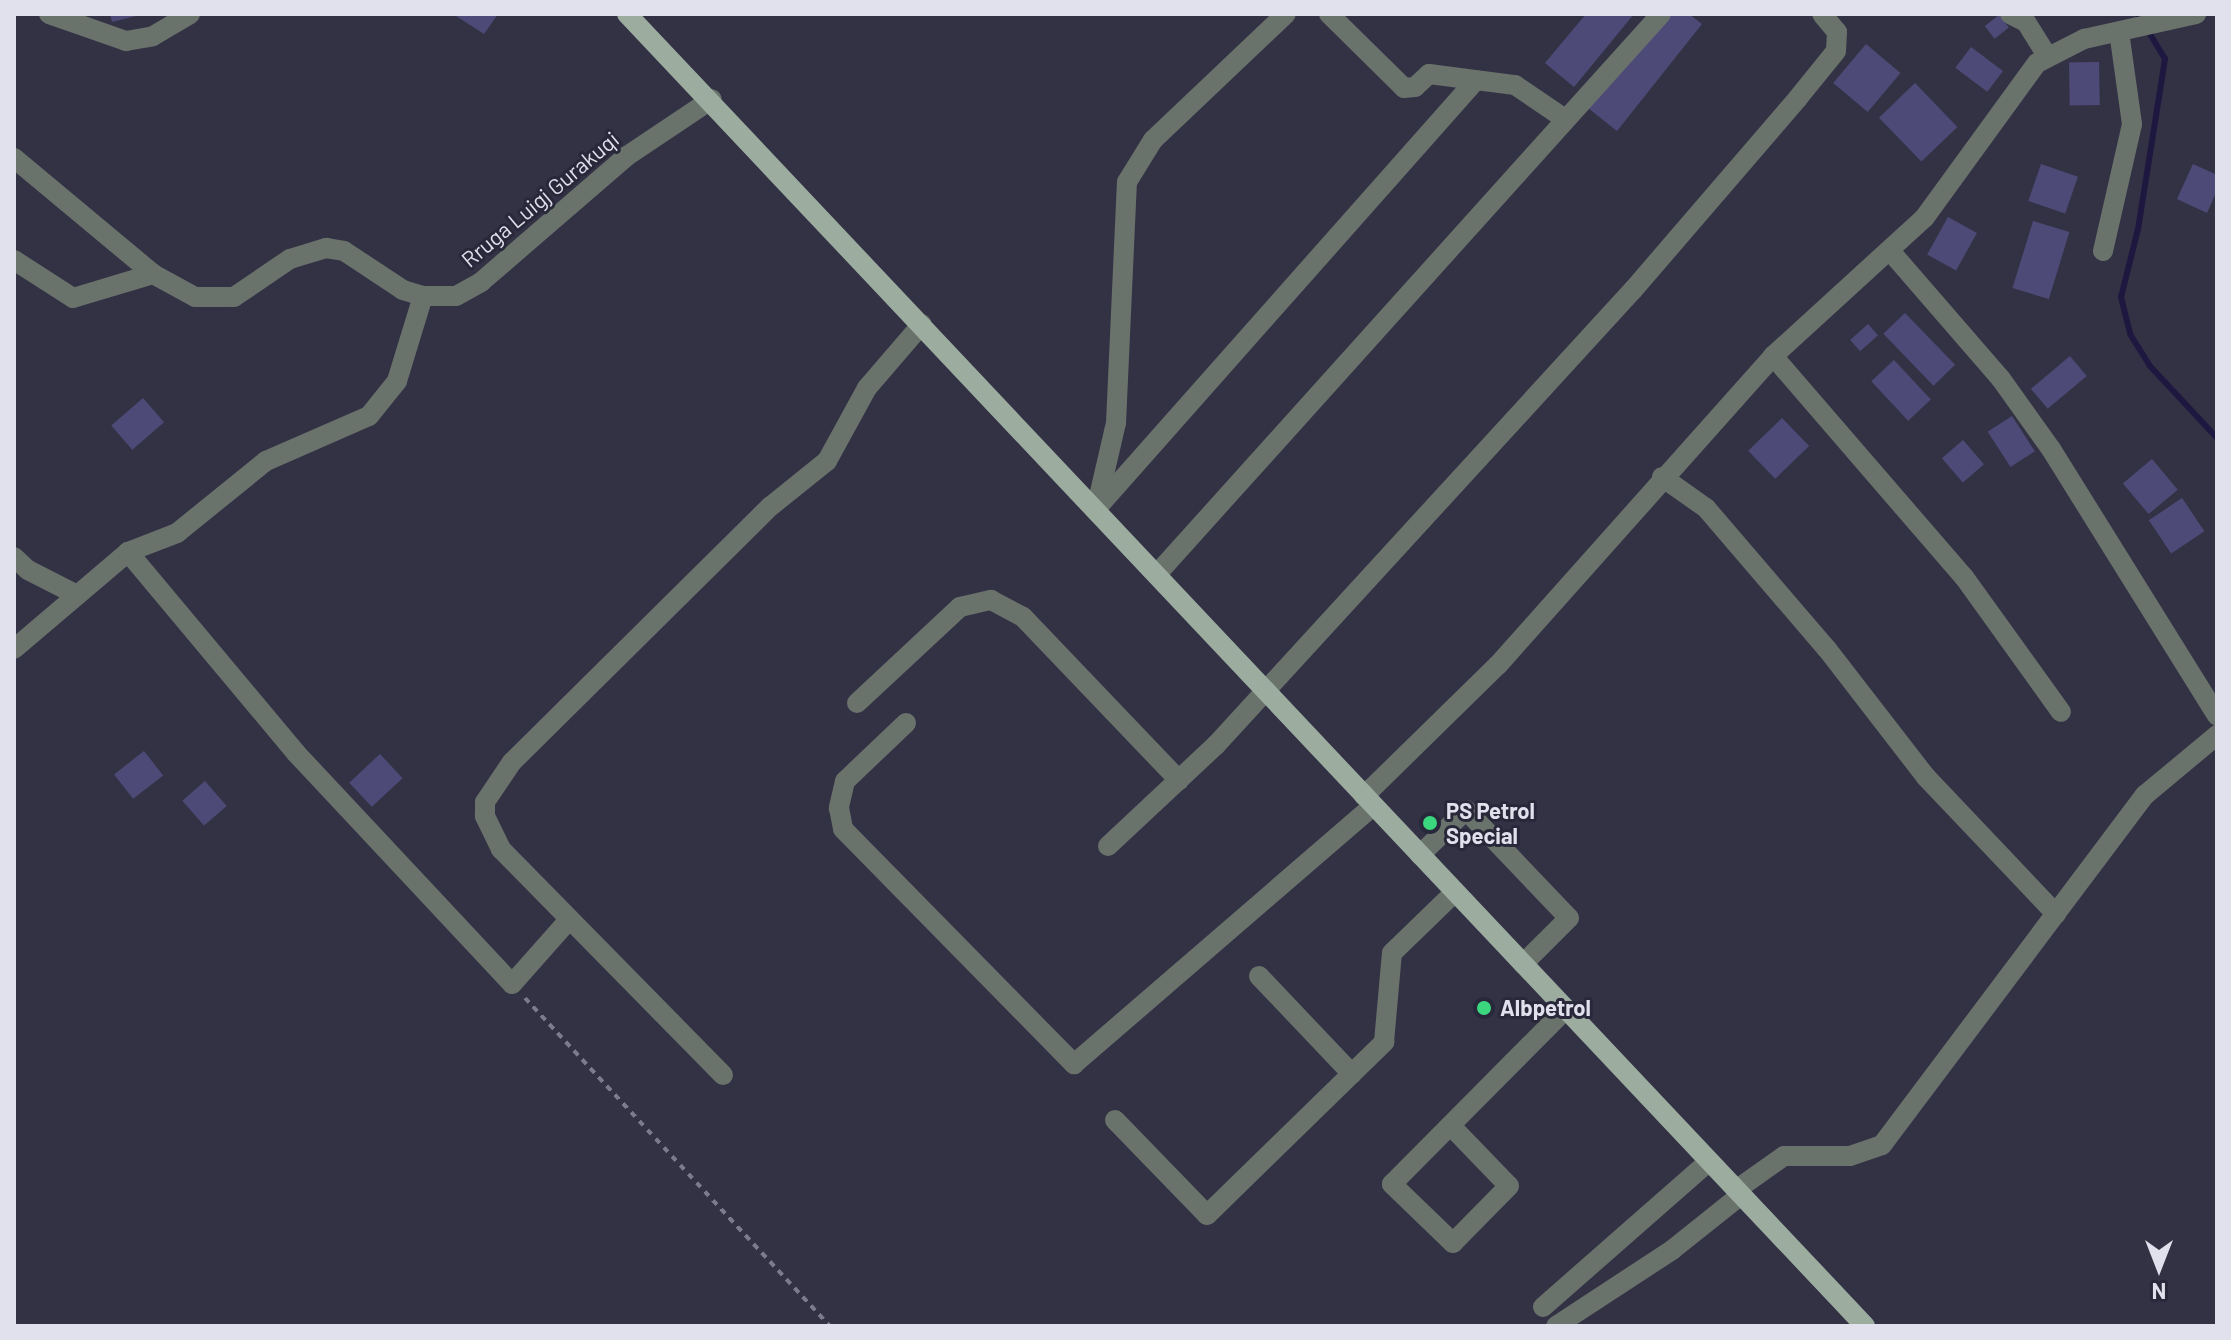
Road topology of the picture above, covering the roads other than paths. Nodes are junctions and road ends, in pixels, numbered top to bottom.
1 (49, 14) edge
2 (190, 14) edge
3 (627, 14) edge
4 (1286, 14) edge
5 (1329, 14) edge
6 (1661, 14) edge
7 (1822, 14) edge
8 (2010, 14) edge
9 (2196, 14) edge
10 (2163, 19) edge
11 (2126, 30) junction
12 (2047, 55) junction
13 (1476, 80) junction
14 (712, 99) junction
15 (1565, 119) junction
16 (14, 158) edge
17 (2103, 251) dead end
18 (1891, 252) junction
19 (14, 260) edge
20 (153, 274) junction
21 (423, 296) junction
22 (922, 324) junction
23 (1773, 356) junction
24 (1662, 477) junction
25 (1096, 509) junction
26 (128, 552) junction
27 (14, 557) edge
28 (1157, 574) junction
29 (77, 595) junction
30 (14, 649) edge
31 (1265, 691) junction
32 (857, 703) dead end
33 (2061, 712) dead end
34 (2217, 716) edge
35 (906, 723) dead end
36 (2217, 735) edge
37 (1179, 780) junction
38 (1368, 802) junction
39 (1108, 846) dead end
40 (1420, 855) junction
41 (1455, 892) junction
42 (2056, 914) junction
43 (568, 921) junction
44 (1523, 964) junction
45 (1259, 976) dead end
46 (1566, 1009) junction
47 (1352, 1074) junction
48 (723, 1075) dead end
49 (1115, 1120) dead end
50 (1451, 1126) junction
51 (1709, 1161) junction
52 (1739, 1193) junction
53 (1543, 1307) dead end
54 (1556, 1326) edge
55 (1865, 1326) edge

1 - 2 street
3 - 14 main road
4 - 25 street
5 - 13 street
6 - 15 street
7 - 31 street
8 - 12 street
9 - 10 street
10 - 11 street
11 - 12 street
11 - 17 street
12 - 18 street
13 - 15 street
13 - 25 street
14 - 21 street, Rruga Luigj Gurakuqi
14 - 22 main road
15 - 28 street
16 - 20 street
18 - 23 street
18 - 34 street
19 - 20 street
20 - 21 street
21 - 26 street
22 - 25 main road
22 - 43 street
23 - 24 street
23 - 33 street
24 - 38 street
24 - 42 street
25 - 28 main road
26 - 29 street
26 - 43 street
27 - 29 street
28 - 31 main road
29 - 30 street
31 - 37 street
31 - 38 main road
32 - 37 street
35 - 38 street
36 - 42 street
37 - 39 street
38 - 40 main road
40 - 41 main road
40 - 44 street
41 - 44 main road
41 - 47 street
42 - 52 street
43 - 48 street
44 - 46 main road
45 - 47 street
46 - 50 street
46 - 51 main road
47 - 49 street
50 - 50 street
51 - 52 main road
51 - 53 street
52 - 54 street
52 - 55 main road

